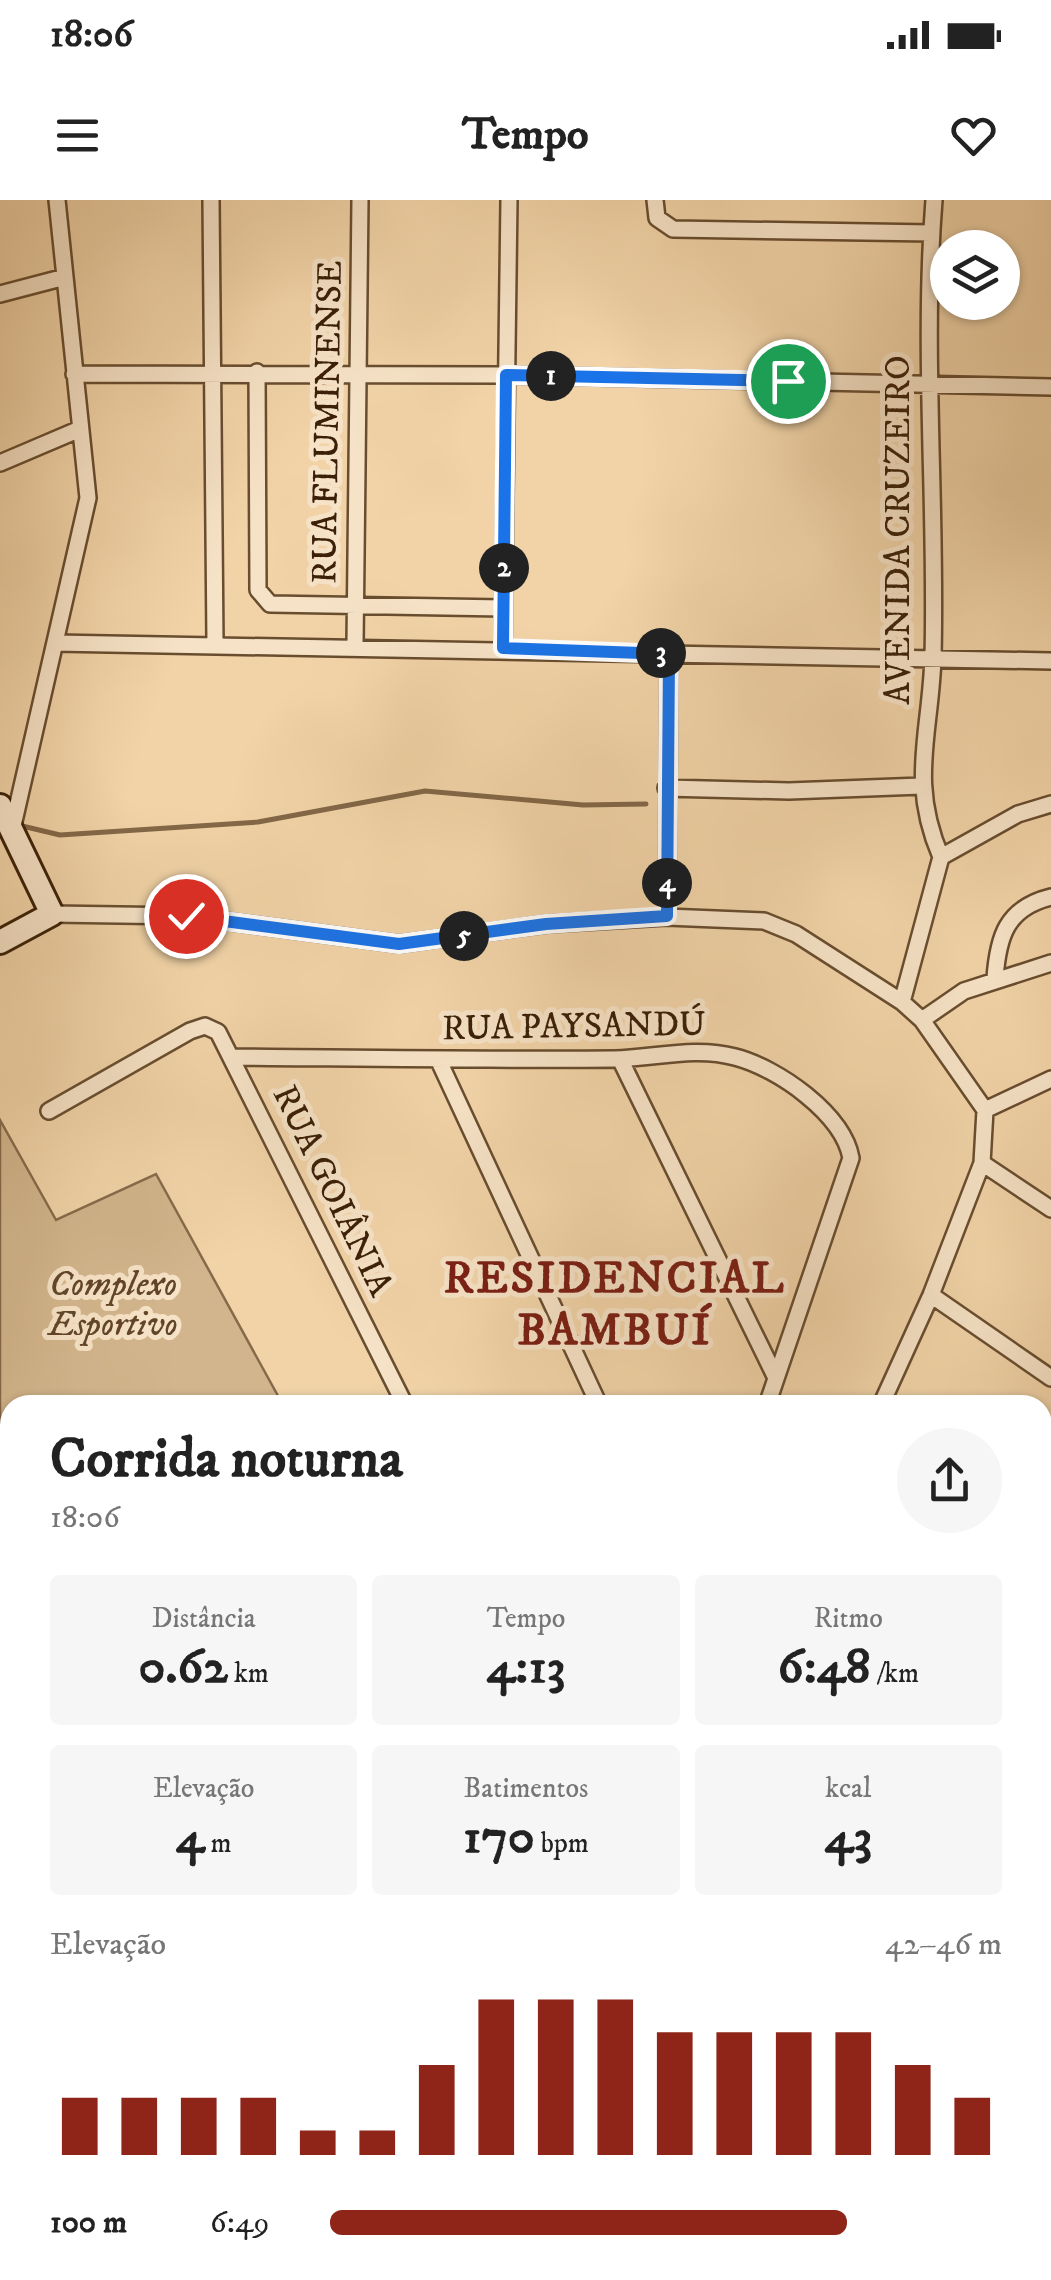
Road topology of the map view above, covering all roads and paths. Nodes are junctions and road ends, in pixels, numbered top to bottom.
1 (57, 200) edge
2 (211, 200) edge
3 (360, 200) edge
4 (509, 200) edge
5 (654, 200) edge
6 (934, 200) edge
7 (932, 230) edge
8 (930, 233) edge
9 (65, 277) junction
10 (0, 294) edge
11 (931, 320) edge
12 (212, 371) junction
13 (257, 372) junction
14 (74, 374) junction
15 (359, 374) junction
16 (506, 375) junction
17 (930, 384) junction
18 (1051, 387) edge
19 (80, 429) junction
20 (0, 462) edge
21 (356, 606) junction
22 (503, 608) junction
23 (55, 643) junction
24 (215, 643) junction
25 (356, 645) junction
26 (503, 648) junction
27 (669, 654) junction
28 (933, 658) junction
29 (1051, 661) edge
30 (921, 786) junction
31 (666, 788) junction
32 (1051, 804) edge
33 (9, 820) edge
34 (941, 857) junction
35 (1051, 897) edge
36 (52, 914) junction
37 (667, 916) junction
38 (0, 942) edge
39 (1051, 962) edge
40 (995, 978) junction
41 (902, 1002) junction
42 (922, 1020) junction
43 (233, 1057) junction
44 (438, 1059) junction
45 (620, 1059) junction
46 (1051, 1079) edge
47 (49, 1110) dead end
48 (985, 1110) junction
49 (982, 1163) junction
50 (1051, 1208) edge
51 (932, 1295) junction
52 (776, 1378) junction
53 (1051, 1378) edge
54 (399, 1395) edge
55 (595, 1395) edge
56 (770, 1395) edge
57 (886, 1395) edge

1 - 9 street
2 - 12 street
3 - 15 street, RUA FLUMINENSE
4 - 16 street
5 - 8 street
6 - 7 street, AVENIDA CRUZEIRO
9 - 10 street
9 - 14 street
11 - 17 street, AVENIDA CRUZEIRO
12 - 13 street
12 - 14 street
12 - 24 street
13 - 15 street
13 - 21 street
14 - 19 street
15 - 16 street
15 - 21 street, RUA FLUMINENSE
16 - 17 street
16 - 22 street
17 - 18 street
17 - 28 street, AVENIDA CRUZEIRO
19 - 20 street
19 - 23 street
21 - 22 street
21 - 25 street, RUA FLUMINENSE
22 - 26 street
23 - 24 street
23 - 33 street
24 - 25 street
25 - 26 street
26 - 27 street
27 - 28 street
27 - 31 street
28 - 29 street
28 - 30 street, AVENIDA CRUZEIRO
30 - 31 street
30 - 34 street, AVENIDA CRUZEIRO
31 - 37 street
32 - 34 street
33 - 36 street
34 - 41 street
35 - 40 street
36 - 37 street
36 - 38 street
37 - 41 street
39 - 40 street
40 - 42 street
41 - 42 street
42 - 48 street
43 - 44 street, RUA PAYSANDÚ
43 - 47 street, RUA GOIÂNIA
43 - 54 street, RUA GOIÂNIA
44 - 45 street, RUA PAYSANDÚ
44 - 55 street
45 - 52 street
45 - 52 street, RUA PAYSANDÚ
46 - 48 street
48 - 49 street
49 - 50 street
49 - 51 street
51 - 53 street
51 - 57 street
52 - 56 street, RUA PAYSANDÚ

